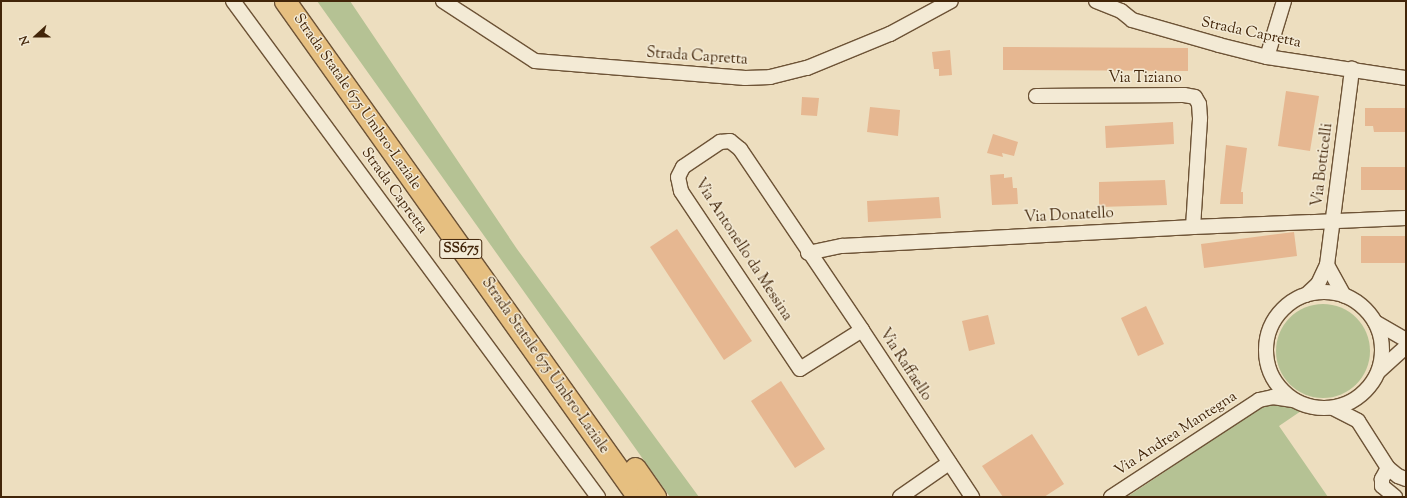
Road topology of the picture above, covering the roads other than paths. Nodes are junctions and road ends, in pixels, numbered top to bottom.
1 (233, 1) edge
2 (285, 1) edge
3 (303, 1) edge
4 (443, 1) edge
5 (951, 1) edge
6 (1096, 1) edge
7 (1284, 1) edge
8 (1267, 56) junction
9 (1352, 69) junction
10 (1406, 78) edge
11 (1036, 96) dead end
12 (1406, 218) edge
13 (1332, 220) junction
14 (1193, 226) junction
15 (808, 253) junction
16 (1327, 265) junction
17 (1304, 296) junction
18 (1344, 296) junction
19 (1375, 322) junction
20 (862, 330) junction
21 (1406, 340) edge
22 (1406, 347) edge
23 (1270, 370) junction
24 (1378, 372) junction
25 (1368, 389) junction
26 (1259, 400) junction
27 (1294, 400) junction
28 (1333, 408) junction
29 (1362, 426) junction
30 (949, 463) junction
31 (1388, 468) junction
32 (1406, 478) edge
33 (598, 497) edge
34 (638, 497) edge
35 (655, 497) edge
36 (900, 497) edge
37 (972, 497) edge
38 (1111, 497) edge
39 (1395, 497) edge

1 - 33 street, Strada Capretta
2 - 34 highway, Strada Statale 675 Umbro-Laziale / SS675
3 - 35 highway, Strada Statale 675 Umbro-Laziale / SS675
4 - 5 street, Strada Capretta
6 - 8 street, Strada Capretta
7 - 8 street
8 - 9 street, Strada Capretta
9 - 10 street, Strada Capretta
9 - 13 street, Via Botticelli
11 - 14 street, Via Tiziano
12 - 13 street, Via Donatello
13 - 14 street, Via Donatello
13 - 16 street, Via Botticelli
14 - 15 street, Via Donatello
15 - 20 street, Via Raffaello
15 - 20 street, Via Antonello da Messina
16 - 17 street, Via Botticelli
16 - 18 street
17 - 18 street
17 - 23 street
18 - 19 street
19 - 21 street
19 - 24 street
20 - 30 street, Via Raffaello
22 - 24 street
23 - 26 street, Via Andrea Mantegna
23 - 27 street
24 - 25 street
25 - 28 street
25 - 29 street
26 - 27 street, Via Andrea Mantegna
26 - 38 street, Via Andrea Mantegna
27 - 28 street
28 - 29 street
29 - 31 street
30 - 36 street
30 - 37 street, Via Raffaello
31 - 32 street
31 - 39 street

